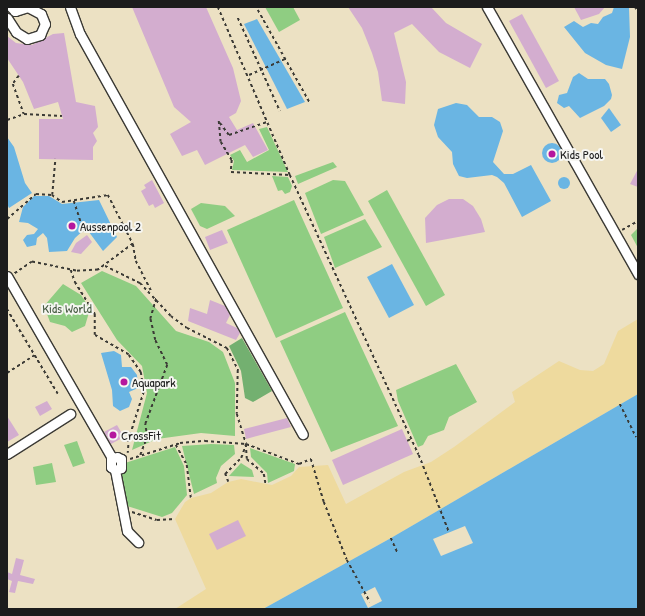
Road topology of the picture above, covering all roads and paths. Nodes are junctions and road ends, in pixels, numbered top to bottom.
1 (11, 7) edge
2 (70, 7) edge
3 (218, 7) edge
4 (487, 7) edge
5 (635, 7) edge
6 (258, 10) dead end
7 (637, 11) edge
8 (7, 18) edge
9 (238, 18) dead end
10 (285, 59) junction
11 (261, 70) junction
12 (249, 75) junction
13 (19, 76) dead end
14 (310, 103) dead end
15 (280, 112) dead end
16 (24, 114) junction
17 (62, 116) dead end
18 (7, 120) edge
19 (268, 122) junction
20 (55, 159) dead end
21 (290, 175) junction
22 (52, 195) junction
23 (74, 201) junction
24 (7, 219) edge
25 (638, 221) edge
26 (622, 230) dead end
27 (84, 232) dead end
28 (133, 244) junction
29 (105, 266) junction
30 (71, 270) junction
31 (638, 274) edge
32 (9, 276) edge
33 (156, 298) junction
34 (7, 309) edge
35 (35, 355) junction
36 (7, 373) edge
37 (58, 394) dead end
38 (620, 404) dead end
39 (70, 414) dead end
40 (303, 434) dead end
41 (636, 437) dead end
42 (411, 439) junction
43 (407, 441) dead end
44 (176, 444) junction
45 (246, 444) junction
46 (7, 454) edge
47 (140, 456) junction
48 (111, 459) junction
49 (126, 460) junction
50 (115, 470) junction
51 (228, 482) dead end
52 (266, 485) dead end
53 (191, 498) dead end
54 (122, 512) junction
55 (175, 520) dead end
56 (449, 532) dead end
57 (391, 538) dead end
58 (138, 542) dead end
59 (398, 554) dead end
60 (370, 602) dead end

1 - 8 street
2 - 40 street
3 - 12 path
4 - 31 street
5 - 7 path
6 - 10 path
9 - 11 path
10 - 11 path
10 - 14 path
11 - 12 path
11 - 15 path
12 - 19 path
13 - 16 path
16 - 17 path
16 - 18 path
19 - 21 path
19 - 21 path
20 - 22 path
21 - 42 path
22 - 23 path
22 - 24 path
23 - 27 path
23 - 28 path
25 - 26 path
28 - 29 path
28 - 33 path
29 - 30 path
29 - 33 path
30 - 32 path
30 - 49 path
32 - 48 street
33 - 45 path
33 - 47 path
34 - 35 path
35 - 36 path
35 - 37 path
38 - 41 path
39 - 46 street
42 - 43 path
42 - 56 path
44 - 45 path
44 - 47 path
44 - 53 path
45 - 51 path
45 - 52 path
45 - 60 path
47 - 49 path
48 - 49 street
48 - 50 street
49 - 50 street
50 - 54 street
54 - 55 path
54 - 58 street
57 - 59 path

